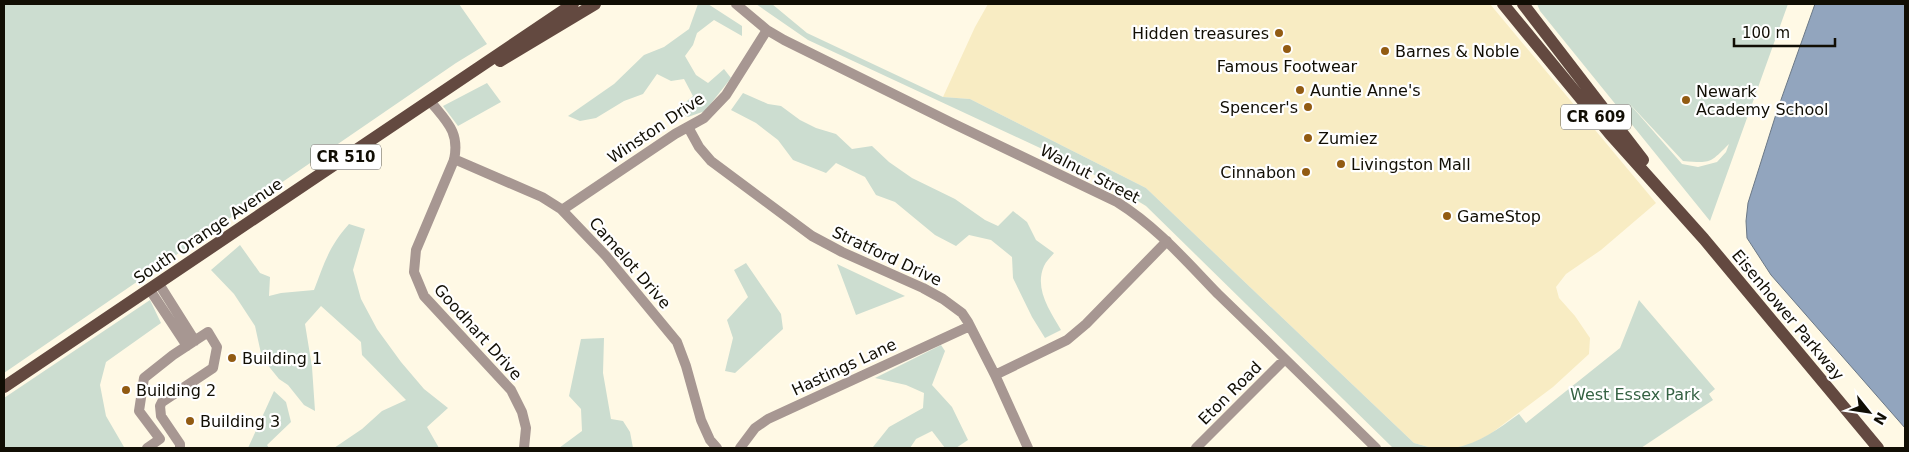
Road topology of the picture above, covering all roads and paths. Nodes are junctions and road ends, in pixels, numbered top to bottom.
1 (572, 4) edge
2 (595, 4) edge
3 (736, 4) edge
4 (1503, 4) edge
5 (1523, 4) edge
6 (1531, 4) edge
7 (1537, 20) junction
8 (767, 30) junction
9 (430, 101) junction
10 (688, 127) junction
11 (454, 159) junction
12 (562, 210) junction
13 (1692, 226) junction
14 (1167, 241) junction
15 (154, 287) junction
16 (970, 326) junction
17 (191, 343) junction
18 (1285, 359) junction
19 (995, 375) junction
20 (4, 387) edge
21 (147, 448) edge
22 (180, 448) edge
23 (524, 448) edge
24 (717, 448) edge
25 (740, 448) edge
26 (1028, 448) edge
27 (1196, 448) edge
28 (1376, 448) edge
29 (1878, 448) edge

1 - 9 main road, CR 510
2 - 9 main road, CR 510
3 - 8 street, Walnut Street
4 - 13 main road, Eisenhower Parkway / CR 609
5 - 7 main road, Eisenhower Parkway / CR 609
6 - 7 main road
7 - 13 main road, Eisenhower Parkway / CR 609
8 - 10 street, Winston Drive
8 - 14 street, Walnut Street
9 - 11 street, Goodhart Drive
9 - 15 main road, South Orange Avenue / CR 510
10 - 12 street, Winston Drive
10 - 16 street, Stratford Drive
11 - 12 street, Camelot Drive
11 - 23 street, Goodhart Drive
12 - 24 street, Camelot Drive
13 - 29 main road, Eisenhower Parkway / CR 609
14 - 18 street, Walnut Street
14 - 19 street
15 - 17 street
15 - 20 main road, South Orange Avenue / CR 510
16 - 19 street, Stratford Drive
16 - 25 street, Hastings Lane
17 - 21 street
17 - 22 street
18 - 27 street, Eton Road
18 - 28 street, Walnut Street
19 - 26 street, Stratford Drive

